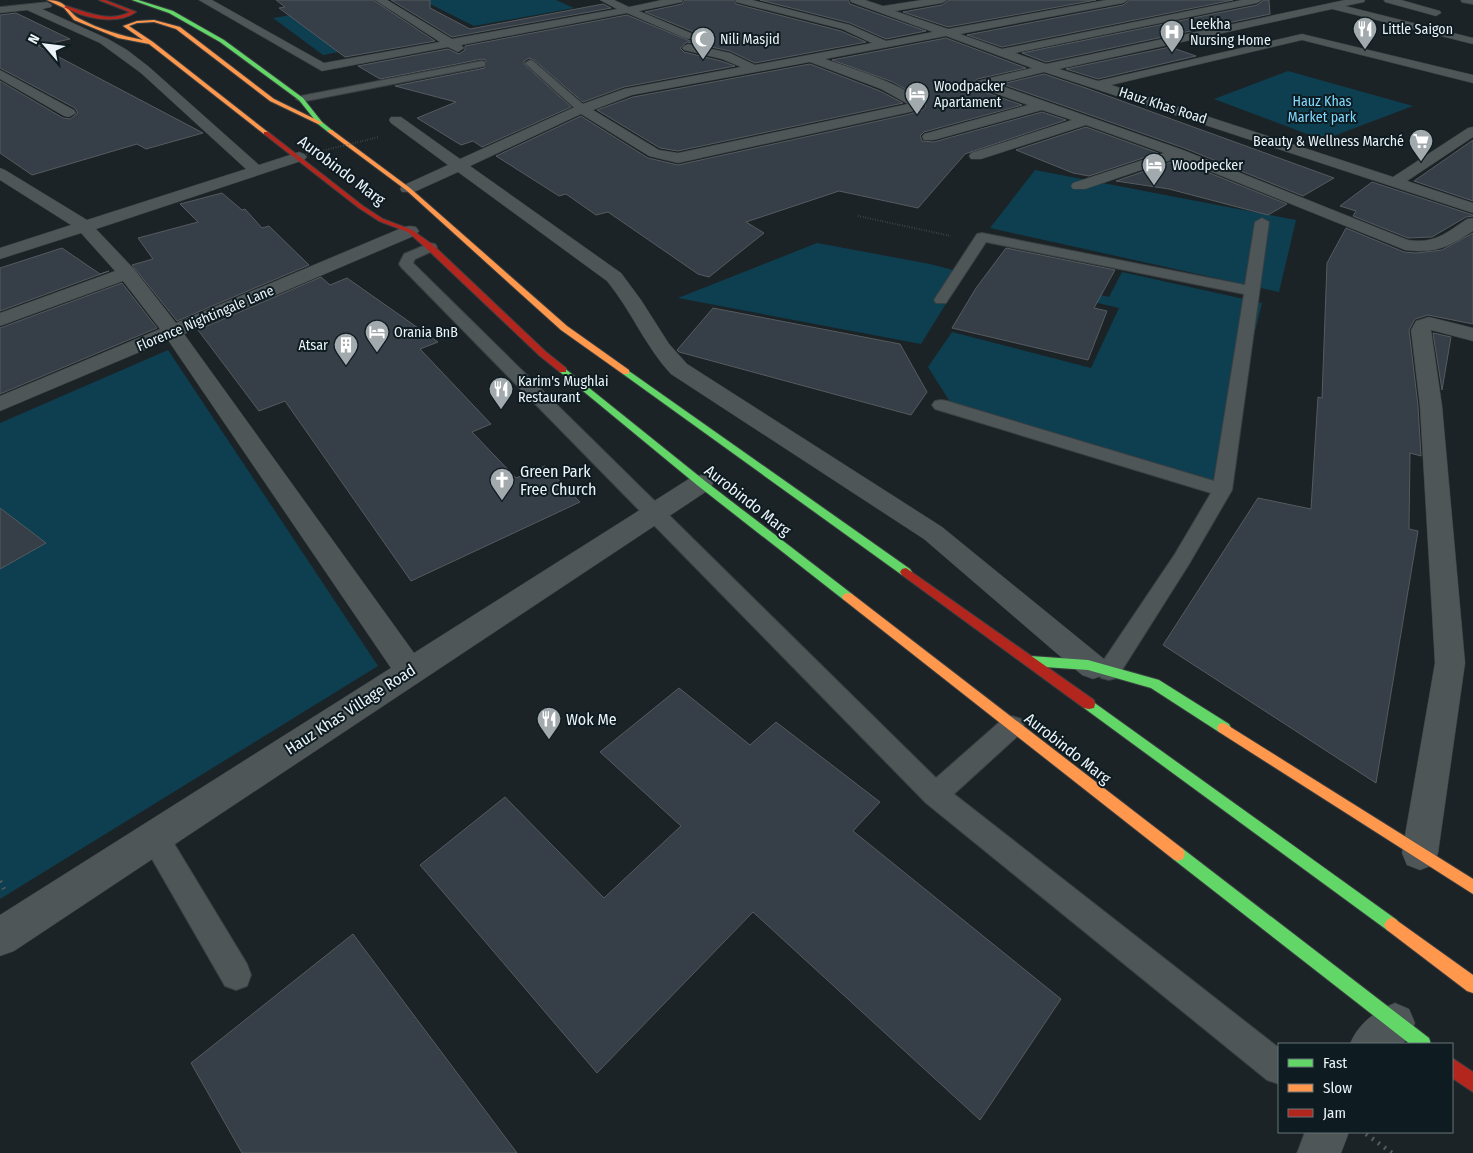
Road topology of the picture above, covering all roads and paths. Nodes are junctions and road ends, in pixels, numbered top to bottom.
1 (100, 0) edge
2 (134, 0) edge
3 (204, 0) edge
4 (380, 0) edge
5 (606, 0) edge
6 (678, 0) edge
7 (740, 0) edge
8 (855, 0) edge
9 (942, 0) edge
10 (1122, 0) edge
11 (1257, 0) edge
12 (1360, 0) edge
13 (1389, 0) edge
14 (1465, 0) edge
15 (23, 2) edge
16 (1473, 2) edge
17 (58, 4) edge
18 (1333, 7) junction
19 (0, 10) edge
20 (628, 10) junction
21 (883, 10) junction
22 (1445, 15) dead end
23 (1287, 16) junction
24 (1315, 23) dead end
25 (944, 33) junction
26 (1473, 40) edge
27 (151, 43) junction
28 (451, 43) junction
29 (884, 44) junction
30 (463, 52) dead end
31 (1002, 52) junction
32 (811, 58) junction
33 (530, 63) dead end
34 (482, 64) dead end
35 (752, 68) junction
36 (1045, 68) junction
37 (0, 74) edge
38 (1473, 79) edge
39 (1100, 85) junction
40 (301, 99) junction
41 (1043, 105) junction
42 (582, 109) junction
43 (69, 113) dead end
44 (396, 120) dead end
45 (1088, 120) junction
46 (320, 123) junction
47 (1473, 131) edge
48 (930, 136) dead end
49 (379, 137) dead end
50 (1178, 153) junction
51 (976, 156) dead end
52 (299, 157) junction
53 (275, 162) dead end
54 (461, 165) junction
55 (257, 171) junction
56 (0, 173) edge
57 (1395, 182) junction
58 (1079, 186) dead end
59 (408, 189) junction
60 (1473, 208) edge
61 (858, 216) dead end
62 (1262, 222) dead end
63 (1473, 223) edge
64 (84, 226) junction
65 (410, 230) junction
66 (979, 242) junction
67 (430, 246) junction
68 (0, 254) edge
69 (126, 273) junction
70 (1252, 291) junction
71 (941, 300) dead end
72 (0, 320) edge
73 (172, 331) junction
74 (1473, 334) edge
75 (0, 404) edge
76 (941, 405) dead end
77 (701, 483) junction
78 (1222, 490) junction
79 (656, 513) junction
80 (1462, 658) edge
81 (1030, 661) junction
82 (1101, 669) junction
83 (409, 670) junction
84 (1012, 726) junction
85 (935, 795) junction
86 (154, 836) junction
87 (1420, 853) junction
88 (1473, 887) edge
89 (0, 937) edge
90 (236, 975) dead end
91 (1473, 985) edge
92 (1396, 1037) edge
93 (1278, 1067) edge
94 (1453, 1068) edge
95 (1473, 1083) edge
96 (1327, 1133) edge
97 (1364, 1133) edge
98 (1319, 1153) edge
99 (1392, 1153) edge

1 - 17 main road
2 - 40 main road, Aurobindo Marg
3 - 28 street
4 - 28 street
5 - 20 street
6 - 20 street
7 - 29 street
8 - 21 street, Hauz Khas Road
9 - 21 street
10 - 25 street
11 - 31 street
12 - 18 street
13 - 22 street
14 - 16 lane
15 - 17 street
15 - 19 street
15 - 55 street
17 - 27 main road, Aurobindo Marg
18 - 23 street
18 - 26 street
20 - 28 street
20 - 35 street
21 - 25 street, Hauz Khas Road
23 - 24 street
23 - 36 street
25 - 29 street
25 - 31 street, Hauz Khas Road
27 - 46 main road
27 - 52 main road, Aurobindo Marg
28 - 30 street
29 - 32 street
31 - 36 street, Hauz Khas Road
32 - 35 street
32 - 42 street
33 - 42 lane
34 - 40 lane
35 - 42 street
36 - 39 street, Hauz Khas Road
36 - 41 street
37 - 43 street
38 - 39 street
39 - 57 street, Hauz Khas Road
40 - 46 main road, Aurobindo Marg
41 - 45 street
41 - 48 street
42 - 54 street
44 - 54 street
45 - 50 street
45 - 51 street
46 - 59 main road, Aurobindo Marg
47 - 57 street
49 - 53 path, bridge
50 - 58 street
50 - 63 street
52 - 55 street
52 - 65 main road, Aurobindo Marg
54 - 59 street
54 - 82 street
55 - 64 street
56 - 64 street
57 - 60 street, Hauz Khas Road
59 - 81 main road, Aurobindo Marg
61 - 66 path
62 - 70 lane
64 - 68 street
64 - 69 street
65 - 67 main road, Aurobindo Marg
65 - 73 street, Florence Nightingale Lane
66 - 70 lane
66 - 71 lane
67 - 77 main road, Aurobindo Marg
67 - 79 lane
69 - 72 street
69 - 73 street
70 - 78 lane
73 - 75 street, Florence Nightingale Lane
73 - 83 street
74 - 80 street
76 - 78 lane
77 - 79 street, Hauz Khas Village Road
77 - 84 main road, Aurobindo Marg
78 - 82 lane
79 - 83 street, Hauz Khas Village Road
79 - 85 lane
80 - 87 street
81 - 82 main road
81 - 91 main road, Aurobindo Marg
82 - 87 main road
83 - 86 street, Hauz Khas Village Road
84 - 85 lane
84 - 92 main road, Aurobindo Marg
85 - 93 lane
86 - 89 street, Hauz Khas Village Road
86 - 90 lane
87 - 88 main road
94 - 95 main road
96 - 98 street
97 - 99 path

